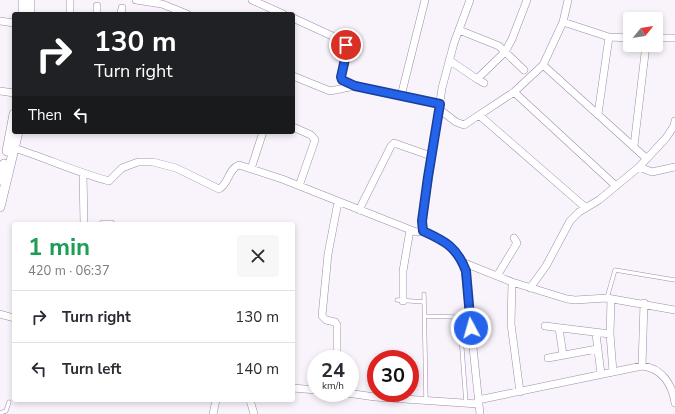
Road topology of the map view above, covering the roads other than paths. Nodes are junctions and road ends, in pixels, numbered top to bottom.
1 (23, 0) edge
2 (30, 0) edge
3 (70, 0) edge
4 (136, 0) edge
5 (425, 0) edge
6 (470, 0) edge
7 (527, 0) edge
8 (568, 0) edge
9 (257, 1) edge
10 (22, 12) edge
11 (30, 12) edge
12 (70, 12) edge
13 (182, 12) edge
14 (279, 12) edge
15 (295, 19) edge
16 (0, 21) edge
17 (564, 22) junction
18 (12, 24) edge
19 (459, 30) junction
20 (609, 36) junction
21 (623, 37) edge
22 (663, 38) edge
23 (675, 38) edge
24 (505, 52) junction
25 (645, 52) edge
26 (448, 60) junction
27 (543, 65) junction
28 (524, 70) dead end
29 (295, 77) edge
30 (477, 80) junction
31 (484, 83) dead end
32 (355, 86) junction
33 (0, 91) edge
34 (514, 92) junction
35 (12, 93) edge
36 (401, 96) junction
37 (439, 106) junction
38 (598, 114) junction
39 (479, 115) junction
40 (675, 121) edge
41 (12, 126) edge
42 (295, 128) edge
43 (18, 134) edge
44 (262, 134) edge
45 (634, 146) junction
46 (14, 148) junction
47 (431, 156) junction
48 (646, 158) junction
49 (675, 166) edge
50 (639, 167) junction
51 (251, 169) junction
52 (83, 174) junction
53 (0, 180) edge
54 (299, 186) junction
55 (616, 186) junction
56 (338, 202) junction
57 (0, 205) edge
58 (586, 208) junction
59 (360, 210) junction
60 (84, 222) edge
61 (410, 230) junction
62 (423, 231) junction
63 (514, 238) dead end
64 (462, 262) junction
65 (498, 276) junction
66 (675, 280) edge
67 (512, 282) junction
68 (530, 288) junction
69 (424, 294) dead end
70 (609, 298) junction
71 (400, 300) joint
72 (424, 302) junction
73 (644, 304) junction
74 (675, 310) edge
75 (0, 314) edge
76 (424, 316) junction
77 (12, 317) edge
78 (545, 326) dead end
79 (559, 328) junction
80 (596, 334) junction
81 (610, 334) junction
82 (597, 349) junction
83 (337, 350) edge
84 (563, 355) junction
85 (548, 358) dead end
86 (642, 366) junction
87 (613, 372) junction
88 (601, 374) junction
89 (295, 388) edge
90 (307, 389) edge
91 (520, 392) junction
92 (359, 394) edge
93 (426, 401) junction
94 (9, 402) dead end
95 (216, 402) edge
96 (251, 402) edge
97 (478, 402) junction
98 (466, 403) junction
99 (675, 403) edge
100 (0, 413) edge
101 (213, 414) edge
102 (254, 414) edge
103 (480, 414) edge

1 - 10 main road
2 - 11 main road
3 - 12 street
4 - 13 street
5 - 36 street
6 - 19 street
7 - 24 street
8 - 17 street
9 - 14 street
15 - 32 street
16 - 18 street
17 - 20 street
17 - 27 street
19 - 24 street
19 - 26 street
20 - 21 street
20 - 38 street
22 - 23 street
24 - 28 street
24 - 30 street
25 - 45 street
26 - 30 street
26 - 37 street
27 - 34 street
27 - 38 street
29 - 32 street
30 - 31 street
32 - 36 street
33 - 35 street
34 - 39 street
34 - 55 street
36 - 37 street
37 - 39 street
37 - 47 street
38 - 45 street
39 - 58 street
40 - 48 street
41 - 53 main road
42 - 54 street
43 - 46 main road
44 - 51 street
45 - 48 street
46 - 52 street
46 - 57 main road
47 - 59 street
47 - 62 street
48 - 50 street
49 - 50 street
50 - 55 street
51 - 52 street
51 - 54 street
52 - 60 street
54 - 56 street
55 - 58 street
56 - 59 street
56 - 83 street
58 - 68 street
59 - 61 street
61 - 62 street
61 - 71 street
62 - 64 street
63 - 65 street
64 - 65 street
64 - 97 street
65 - 67 street
66 - 70 lane
67 - 68 street
67 - 91 street
68 - 70 street
69 - 72 lane
70 - 73 street
70 - 81 street
71 - 72 lane
72 - 76 lane
73 - 74 street
73 - 86 street
75 - 77 street
76 - 93 lane
76 - 98 lane
78 - 79 street
79 - 80 street
79 - 84 street
80 - 81 street
80 - 82 street
81 - 87 street
82 - 84 street
82 - 88 street
84 - 85 street
86 - 87 street
86 - 99 street
87 - 88 street
88 - 91 street
89 - 90 street
91 - 97 street
92 - 93 street
93 - 98 street
94 - 100 lane
95 - 101 street
96 - 102 street
97 - 98 street
97 - 103 street

